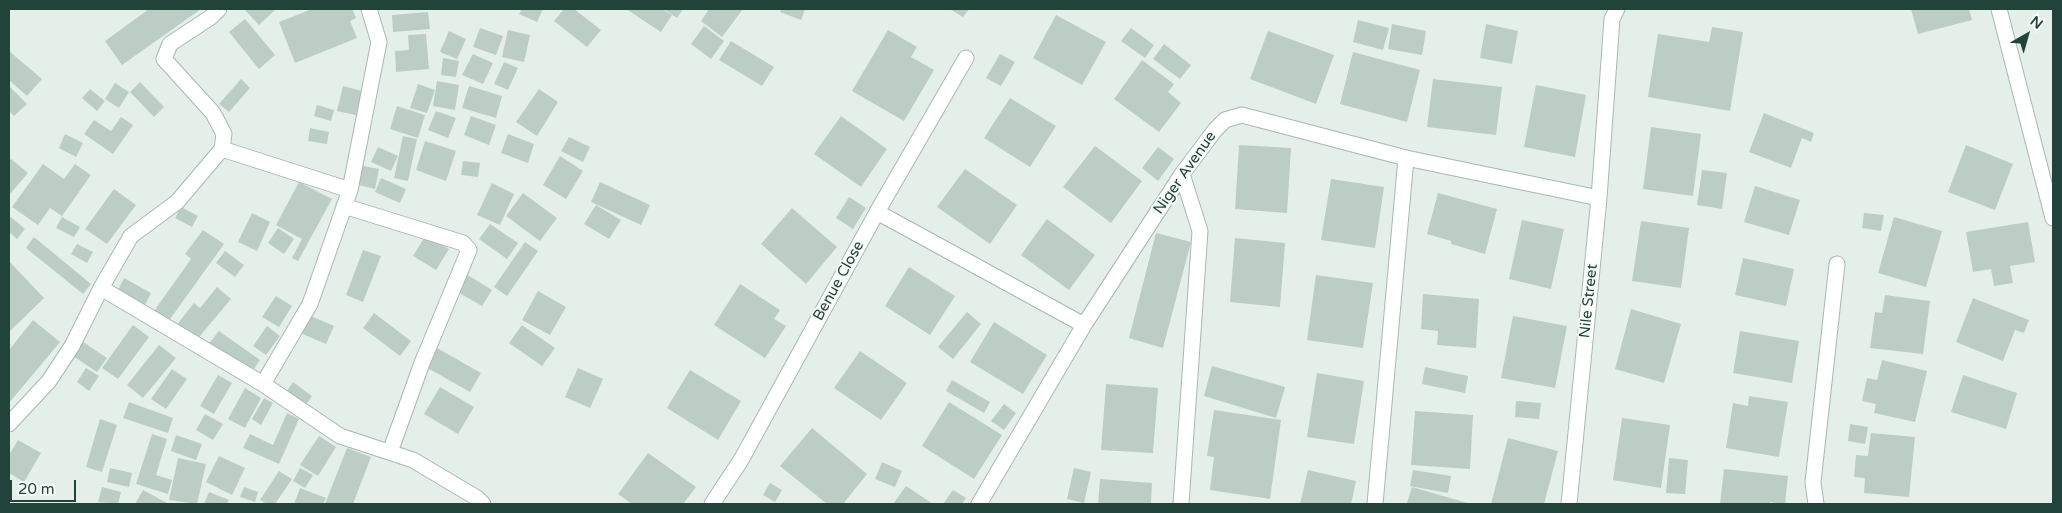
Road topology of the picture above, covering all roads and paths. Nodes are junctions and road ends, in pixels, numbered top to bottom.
1 (220, 9) edge
2 (369, 9) edge
3 (1617, 9) edge
4 (2000, 9) edge
5 (966, 58) dead end
6 (222, 148) junction
7 (1406, 158) junction
8 (1182, 174) junction
9 (350, 190) junction
10 (1599, 198) junction
11 (344, 206) junction
12 (877, 212) junction
13 (2053, 218) edge
14 (1837, 264) dead end
15 (101, 288) junction
16 (1084, 325) junction
17 (262, 384) junction
18 (9, 424) edge
19 (390, 452) junction
20 (483, 504) edge
21 (712, 504) edge
22 (979, 504) edge
23 (1181, 504) edge
24 (1375, 504) edge
25 (1569, 504) edge
26 (1816, 504) edge

1 - 6 street
2 - 9 street
3 - 10 street, Nile Street
4 - 13 street
5 - 12 street, Benue Close
6 - 9 street
6 - 15 street
7 - 8 street, Niger Avenue
7 - 10 street, Niger Avenue
7 - 24 street
8 - 16 street, Niger Avenue
8 - 23 street
9 - 11 street
10 - 25 street, Nile Street
11 - 17 street
11 - 19 street
12 - 16 street
12 - 21 street, Benue Close
14 - 26 street
15 - 17 street
15 - 18 street
16 - 22 street, Niger Avenue
17 - 19 street
19 - 20 street

